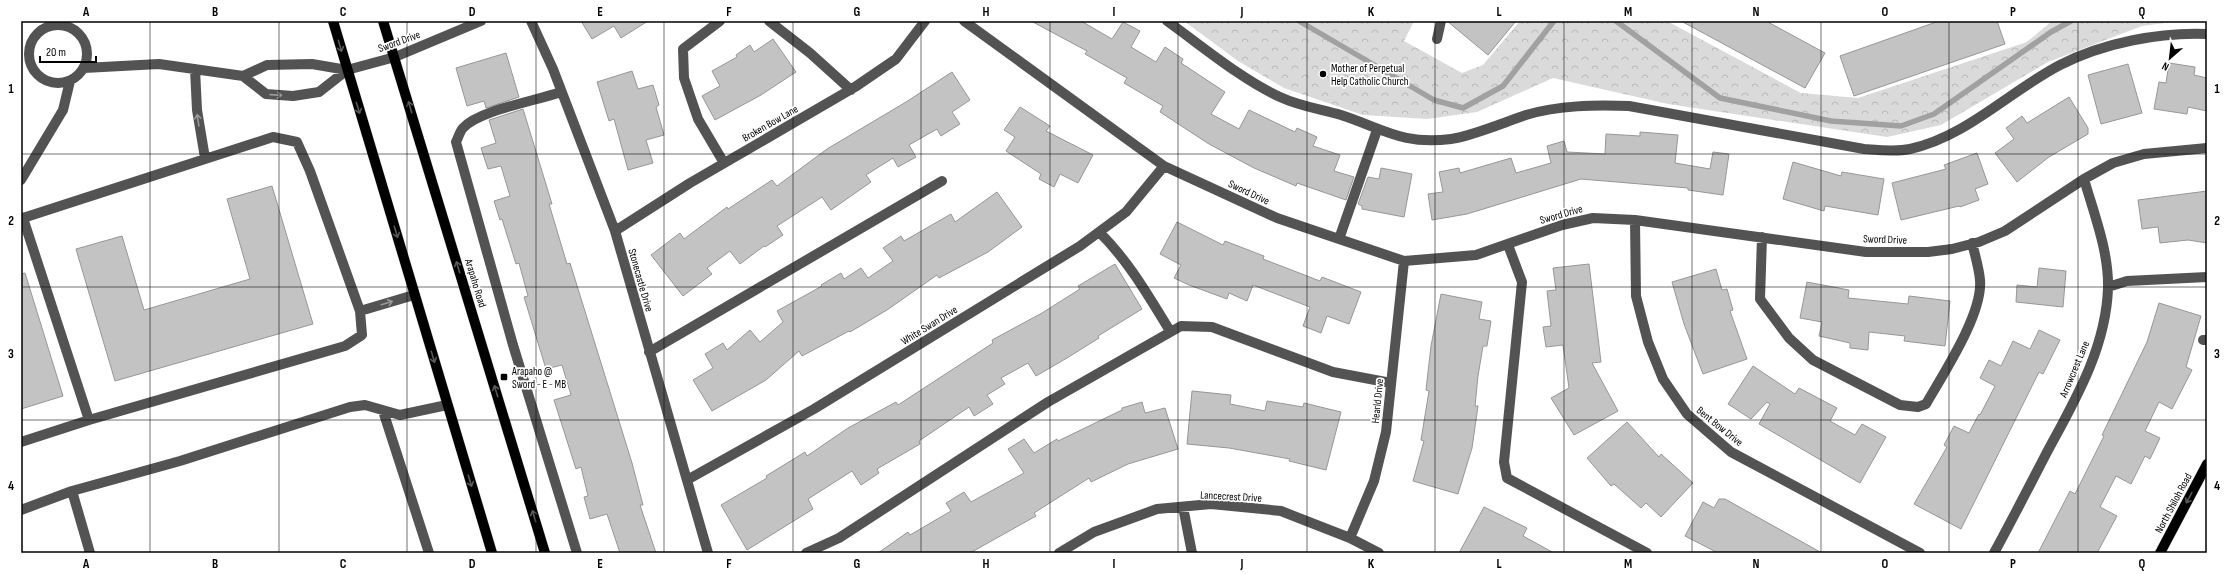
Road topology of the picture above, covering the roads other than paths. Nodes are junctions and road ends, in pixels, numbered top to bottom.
1 (333, 21) edge
2 (383, 21) edge
3 (481, 21) edge
4 (530, 21) edge
5 (720, 21) edge
6 (769, 21) edge
7 (925, 21) edge
8 (964, 21) edge
9 (1167, 21) edge
10 (1441, 21) edge
11 (2207, 34) edge
12 (1437, 39) dead end
13 (395, 57) junction
14 (84, 68) junction
15 (195, 69) junction
16 (347, 70) junction
17 (243, 76) junction
18 (70, 81) junction
19 (851, 90) junction
20 (561, 92) junction
21 (1377, 130) junction
22 (2207, 148) edge
23 (205, 158) junction
24 (724, 163) junction
25 (1164, 166) junction
26 (2084, 179) junction
27 (21, 180) edge
28 (942, 181) dead end
29 (22, 218) edge
30 (1635, 220) junction
31 (614, 231) junction
32 (1099, 232) junction
33 (1762, 237) junction
34 (1339, 239) junction
35 (1972, 243) junction
36 (1508, 245) junction
37 (1404, 261) junction
38 (2207, 277) edge
39 (2108, 287) junction
40 (414, 295) junction
41 (360, 311) junction
42 (1170, 331) junction
43 (649, 352) junction
44 (1391, 382) junction
45 (447, 405) junction
46 (383, 411) junction
47 (89, 420) junction
48 (21, 442) edge
49 (2207, 464) edge
50 (687, 480) junction
51 (72, 491) junction
52 (1183, 507) junction
53 (21, 510) edge
54 (1350, 538) junction
55 (90, 553) edge
56 (429, 553) edge
57 (492, 553) edge
58 (545, 553) edge
59 (577, 553) edge
60 (708, 553) edge
61 (806, 553) edge
62 (1059, 553) edge
63 (1192, 553) edge
64 (1380, 553) edge
65 (1646, 553) edge
66 (1920, 553) edge
67 (1994, 553) edge
68 (2160, 553) edge

1 -> 16 main road
2 - 13 main road, Arapaho Road
3 - 13 street, Sword Drive
4 - 20 street, Stonecastle Drive
5 - 24 street
6 - 19 street
7 - 19 street, Broken Bow Lane
8 - 25 street, Sword Drive
9 - 21 street
10 - 12 street
11 - 21 street
13 - 16 street, Sword Drive
58 -> 13 main road, Arapaho Road
14 - 15 street
14 - 18 street
14 - 18 street
15 - 17 street
23 -> 15 street
16 - 17 street
17 -> 16 street
16 -> 40 main road
18 - 27 street
19 - 24 street, Broken Bow Lane
20 - 31 street, Stonecastle Drive
20 - 59 street
21 - 34 street
22 - 26 street, Sword Drive
23 - 29 street
23 - 41 street
24 - 31 street, Broken Bow Lane
25 - 32 street, White Swan Drive
25 - 34 street, Sword Drive
26 - 35 street, Sword Drive
26 - 39 street, Arrowcrest Lane
28 - 43 street
29 - 47 street
30 - 33 street, Sword Drive
30 - 36 street, Sword Drive
30 - 66 street, Bent Bow Drive
31 - 43 street, Stonecastle Drive
32 - 42 street
32 - 50 street, White Swan Drive
33 - 35 street, Sword Drive
33 - 35 street
34 - 37 street, Sword Drive
36 - 37 street, Sword Drive
36 - 65 street
37 - 44 street, Hearld Drive
38 - 39 street
39 - 67 street, Arrowcrest Lane
41 -> 40 street
40 -> 45 main road
41 - 47 street
42 - 44 street
42 - 61 street
43 - 50 street, Stonecastle Drive
44 - 54 street, Hearld Drive
45 - 46 street
45 -> 57 main road
46 - 51 street
46 - 56 street
47 - 48 street
49 -> 68 main road, North Shiloh Road
50 - 60 street, Stonecastle Drive
51 - 53 street
51 - 55 street
52 - 54 street, Lancecrest Drive
52 - 62 street, Lancecrest Drive
52 - 63 street
54 - 64 street, Lancecrest Drive

